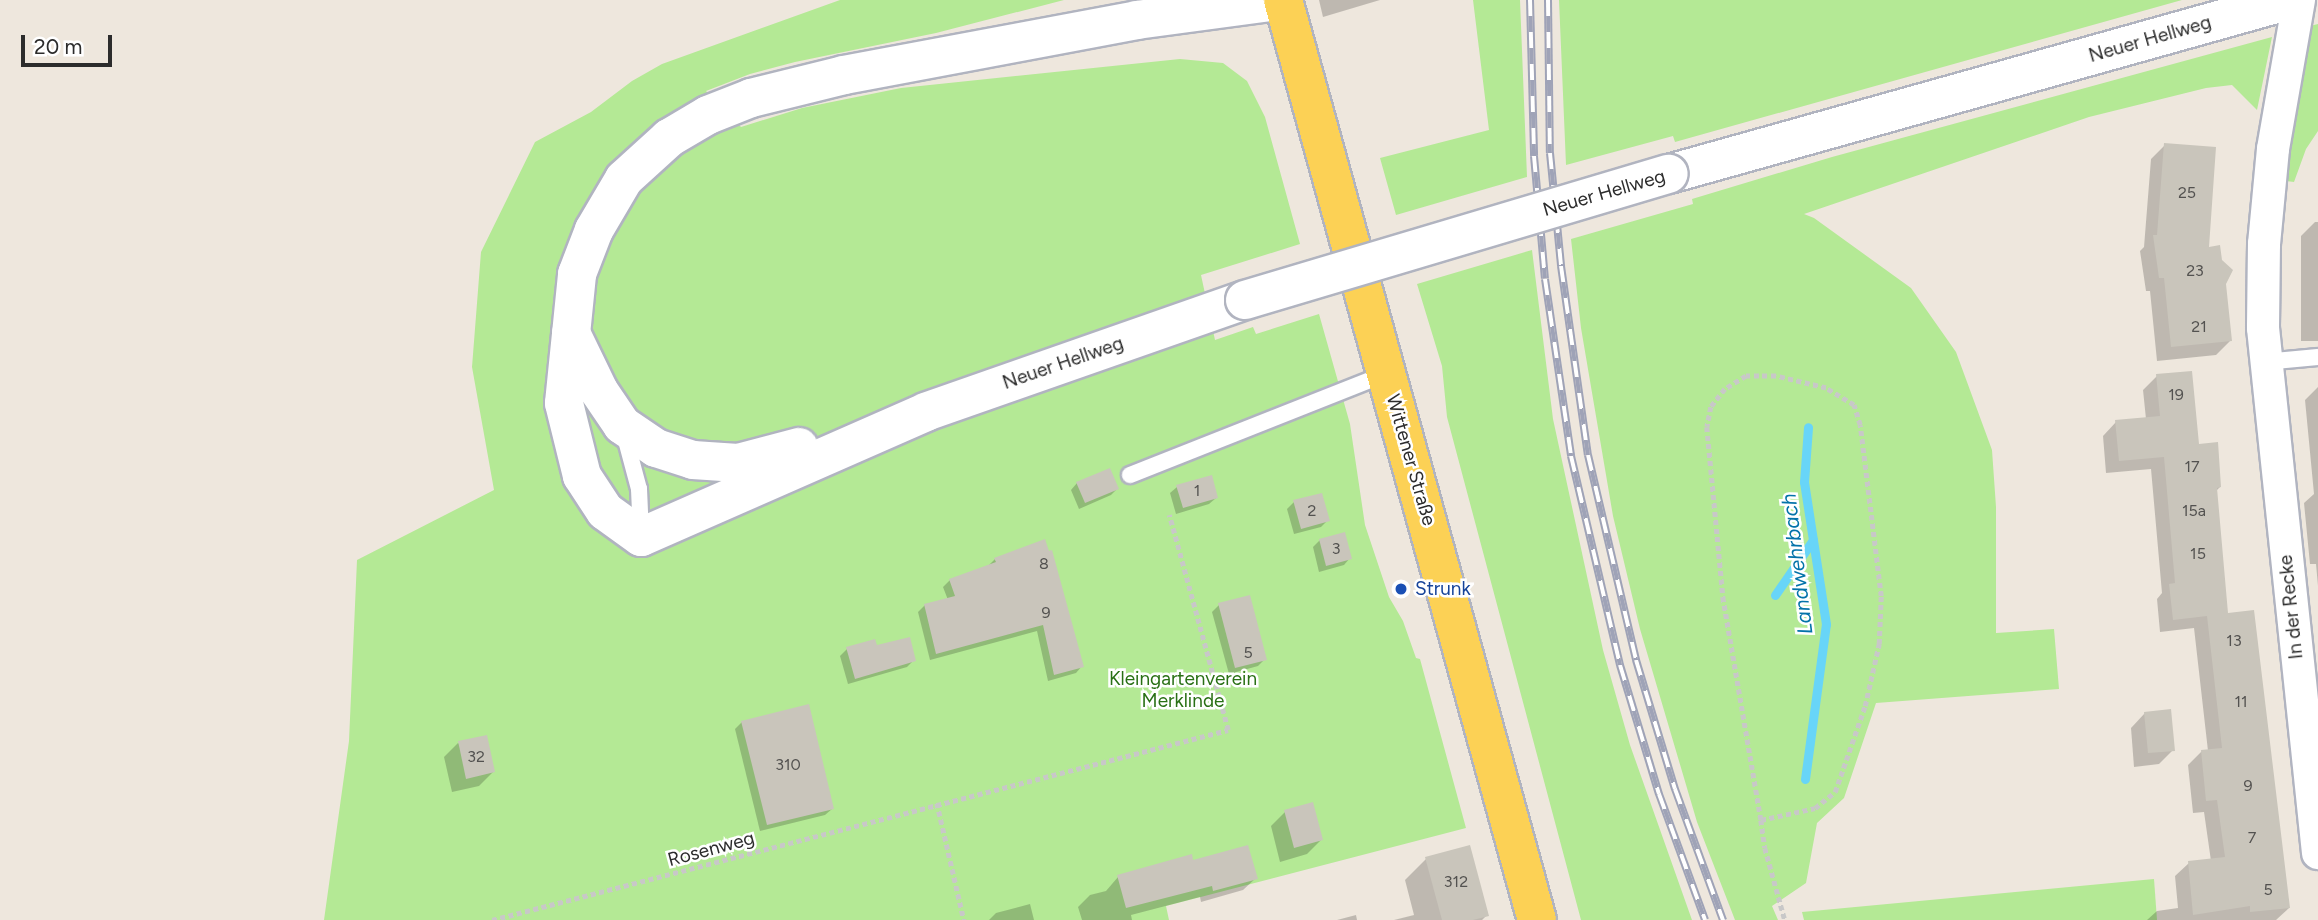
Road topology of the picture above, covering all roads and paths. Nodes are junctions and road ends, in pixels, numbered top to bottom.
1 (1283, 0) edge
2 (2288, 2) edge
3 (1145, 10) edge
4 (570, 332) junction
5 (2318, 357) edge
6 (2264, 362) junction
7 (1387, 373) junction
8 (926, 412) junction
9 (622, 425) junction
10 (1130, 475) dead end
11 (1169, 515) dead end
12 (641, 537) junction
13 (937, 803) junction
14 (1761, 820) junction
15 (2318, 853) edge
16 (492, 920) edge
17 (964, 920) edge
18 (1537, 920) edge
19 (1785, 920) edge

1 - 3 main road
1 - 7 main road, Wittener Straße
2 - 6 street, In der Recke
2 - 8 main road, Neuer Hellweg, bridge
3 - 4 main road
4 - 9 main road, Neuer Hellweg
4 - 12 main road
5 - 6 lane
6 - 15 street, In der Recke
7 - 10 lane
7 - 18 main road, Wittener Straße
8 - 9 main road, Neuer Hellweg
8 - 12 main road, Neuer Hellweg
9 - 12 lane
11 - 13 path, Rosenweg
13 - 16 path, Rosenweg
13 - 17 path
14 - 14 path
14 - 19 path

